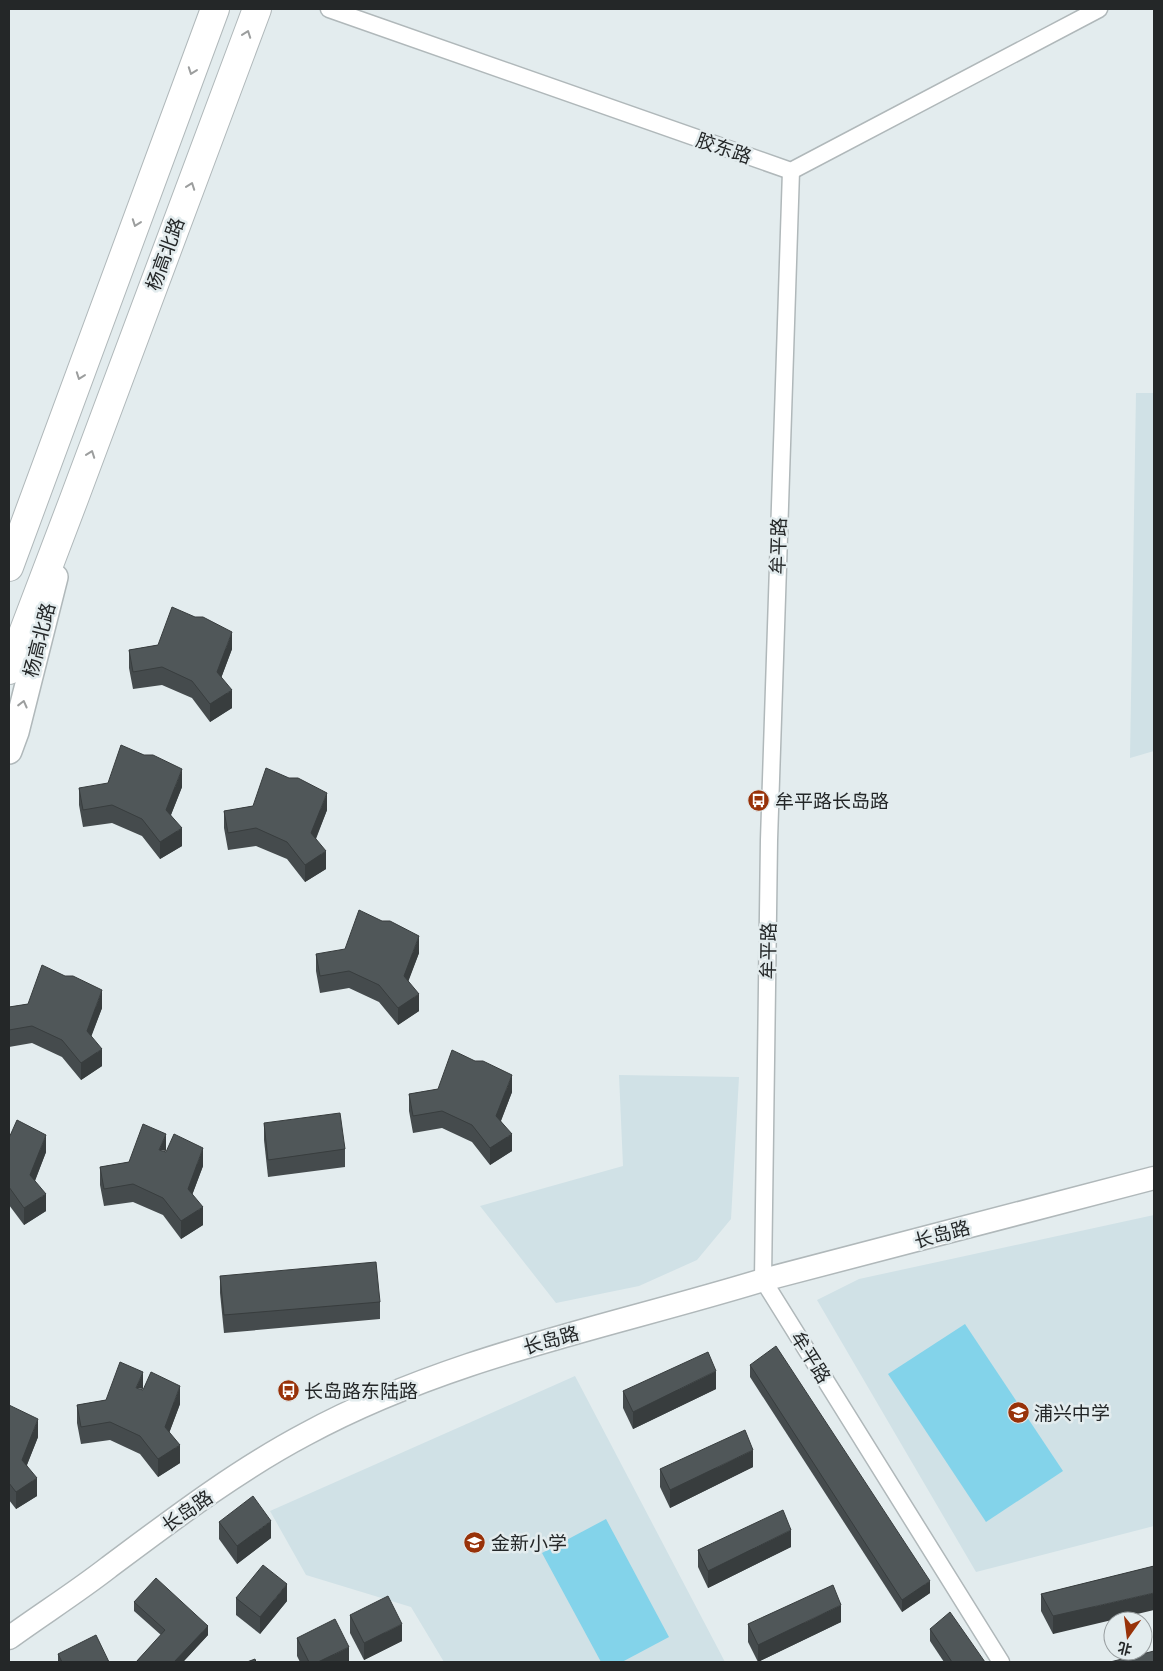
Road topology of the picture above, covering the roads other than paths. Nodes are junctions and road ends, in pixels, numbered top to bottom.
1 (215, 9) edge
2 (257, 9) edge
3 (329, 9) edge
4 (1099, 9) edge
5 (791, 171) junction
6 (39, 486) junction
7 (74, 499) junction
8 (9, 547) edge
9 (9, 568) edge
10 (9, 670) edge
11 (9, 751) edge
12 (1154, 1178) edge
13 (763, 1280) junction
14 (9, 1638) edge
15 (1001, 1662) edge

1 -> 6 highway, 杨高北路
7 -> 2 highway, 杨高北路
3 - 5 street, 胶东路
4 - 5 street
5 - 13 street, 牟平路
6 - 8 main road, 杨高北路
6 - 9 highway, 杨高北路
7 - 10 highway, 杨高北路
11 -> 7 main road, 杨高北路
12 - 13 street, 长岛路
13 - 14 street, 长岛路
13 - 15 street, 牟平路

